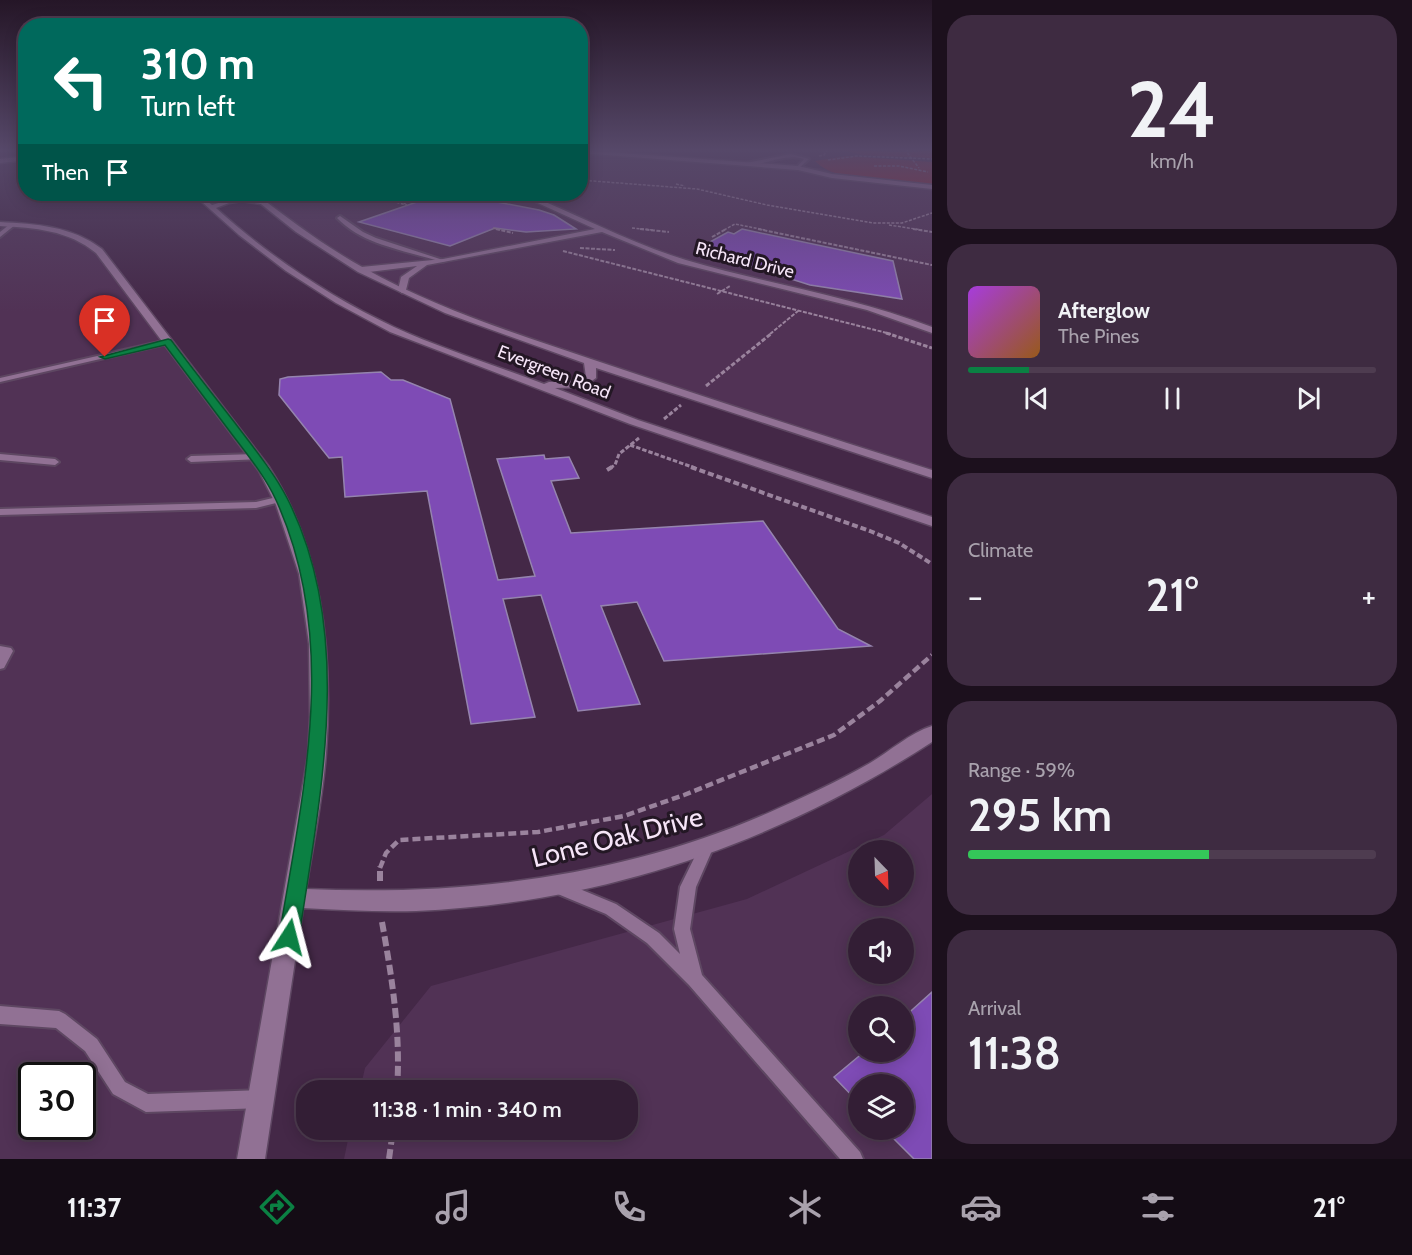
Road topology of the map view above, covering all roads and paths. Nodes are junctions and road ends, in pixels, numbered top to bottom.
1 (207, 204) edge
2 (217, 204) edge
3 (264, 204) edge
4 (544, 204) edge
5 (763, 204) edge
6 (211, 208) junction
7 (932, 213) edge
8 (340, 218) dead end
9 (873, 222) junction
10 (6, 224) edge
11 (603, 230) junction
12 (932, 232) edge
13 (0, 235) edge
14 (712, 237) dead end
15 (559, 247) dead end
16 (855, 249) junction
17 (616, 250) dead end
18 (563, 251) dead end
19 (851, 252) dead end
20 (443, 261) junction
21 (932, 265) edge
22 (361, 270) junction
23 (402, 290) junction
24 (780, 306) junction
25 (776, 309) dead end
26 (799, 310) junction
27 (932, 330) edge
28 (168, 342) junction
29 (932, 348) edge
30 (588, 361) junction
31 (0, 380) edge
32 (525, 381) junction
33 (692, 397) junction
34 (652, 428) junction
35 (0, 457) edge
36 (256, 457) junction
37 (191, 459) dead end
38 (55, 462) dead end
39 (607, 470) dead end
40 (932, 474) edge
41 (281, 499) junction
42 (884, 506) junction
43 (0, 512) edge
44 (932, 522) edge
45 (932, 534) edge
46 (932, 564) edge
47 (0, 650) edge
48 (932, 655) edge
49 (0, 665) edge
50 (931, 731) edge
51 (706, 846) junction
52 (378, 868) dead end
53 (555, 886) junction
54 (295, 898) junction
55 (382, 933) dead end
56 (695, 979) junction
57 (0, 1015) edge
58 (398, 1080) edge
59 (261, 1099) junction
60 (392, 1140) edge
61 (250, 1159) edge
62 (389, 1159) edge
63 (853, 1159) edge

1 - 6 street, Evergreen Road
2 - 6 street
3 - 22 street, Evergreen Road
4 - 11 street, Richard Drive
5 - 9 path
6 - 32 street, Evergreen Road
7 - 9 path
8 - 20 lane
9 - 12 path
10 - 13 lane
10 - 28 street
11 - 20 street
11 - 27 street, Richard Drive
14 - 16 path
15 - 17 path
16 - 19 path
16 - 21 path
18 - 24 path
20 - 22 street
20 - 23 street
22 - 23 street, Evergreen Road
23 - 30 street, Evergreen Road
24 - 25 path
24 - 26 path
26 - 29 path
26 - 33 path
28 - 31 lane
28 - 36 street
30 - 32 street
30 - 33 street, Evergreen Road
32 - 34 street, Evergreen Road
33 - 34 path
33 - 40 street, Evergreen Road
34 - 42 street, Evergreen Road
35 - 38 lane
36 - 37 lane
36 - 41 street
39 - 46 path
41 - 43 lane
41 - 54 street
42 - 44 street, Evergreen Road
42 - 45 street
47 - 49 lane
48 - 52 path
50 - 51 street, Lone Oak Drive
51 - 53 street, Lone Oak Drive
51 - 56 lane
53 - 54 street, Lone Oak Drive
53 - 56 lane
54 - 59 street
55 - 58 path
56 - 63 lane
57 - 59 lane
59 - 61 street
60 - 62 path

